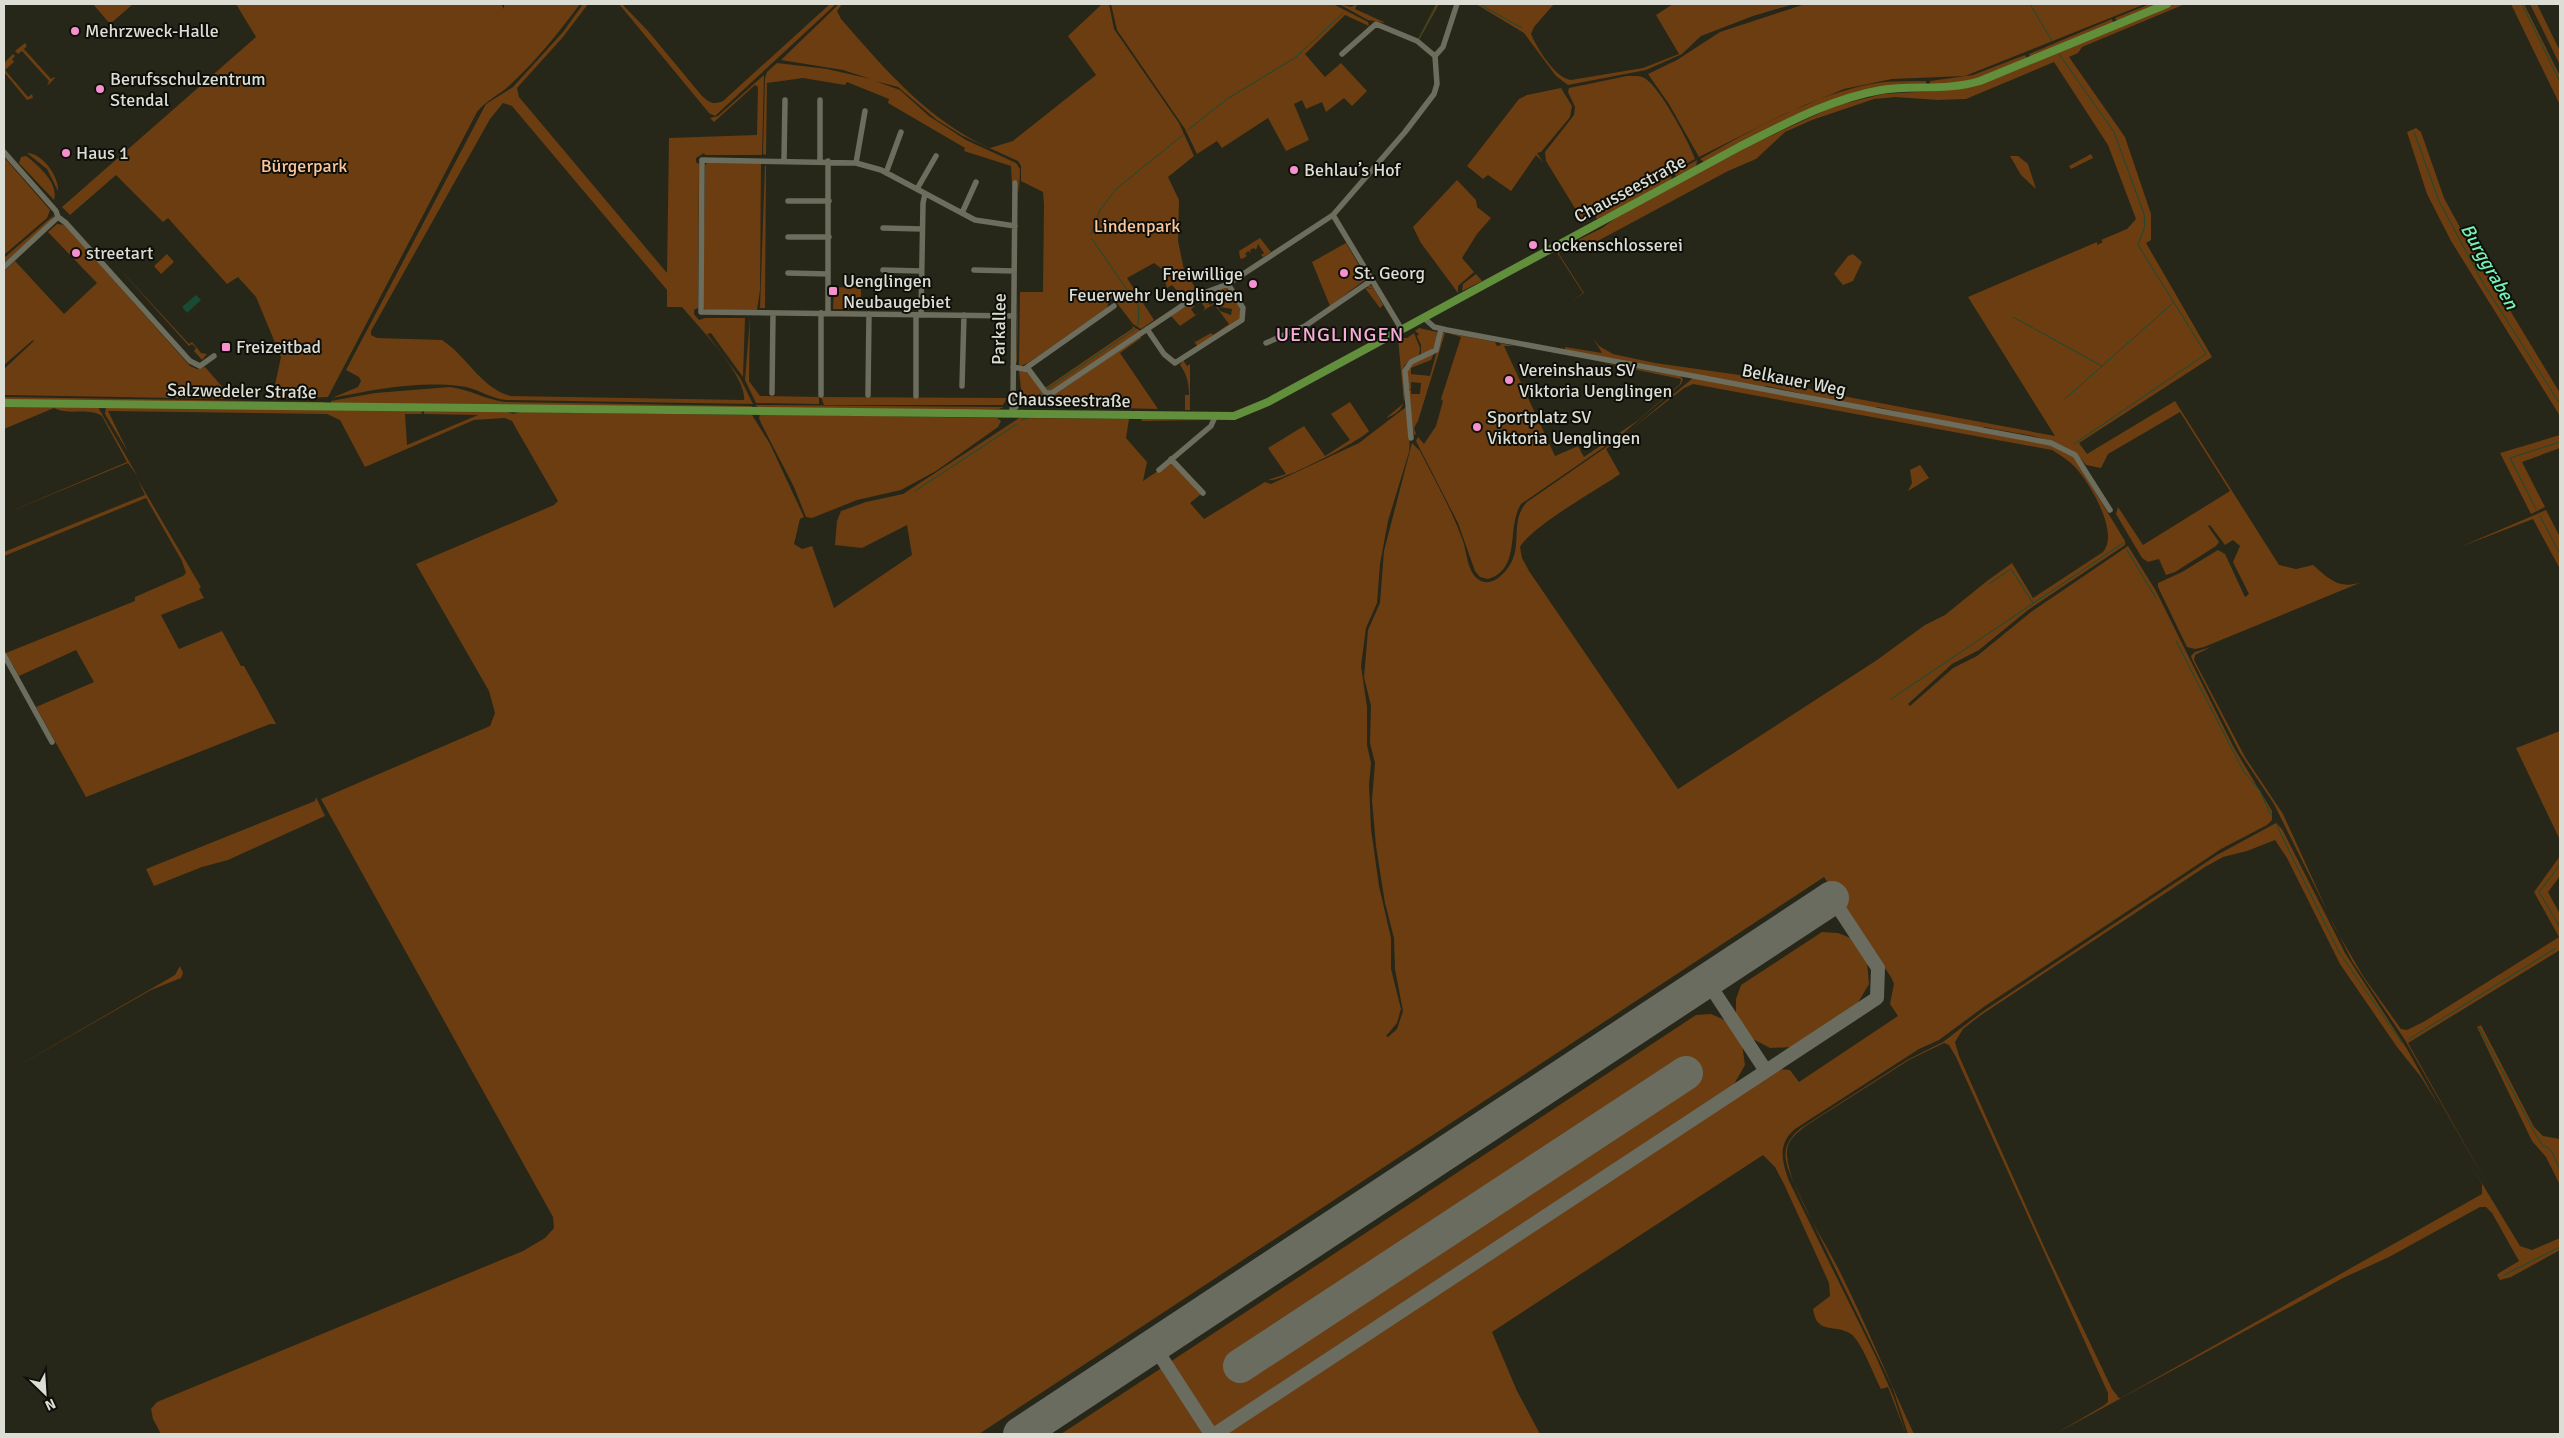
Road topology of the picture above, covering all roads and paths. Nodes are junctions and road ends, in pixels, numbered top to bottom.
1 (1457, 4) edge
2 (2167, 4) edge
3 (1342, 54) dead end
4 (1435, 56) junction
5 (785, 100) dead end
6 (820, 100) dead end
7 (865, 111) dead end
8 (901, 132) dead end
9 (4, 152) edge
10 (936, 156) dead end
11 (784, 161) junction
12 (820, 161) junction
13 (828, 161) junction
14 (856, 163) junction
15 (886, 173) junction
16 (976, 182) dead end
17 (1015, 183) dead end
18 (917, 190) junction
19 (925, 194) junction
20 (788, 201) dead end
21 (829, 201) junction
22 (962, 213) junction
23 (1332, 215) junction
24 (58, 217) junction
25 (1015, 226) junction
26 (883, 228) dead end
27 (922, 229) junction
28 (788, 237) dead end
29 (828, 237) junction
30 (4, 266) edge
31 (883, 270) dead end
32 (974, 270) dead end
33 (921, 271) junction
34 (1014, 271) junction
35 (788, 273) dead end
36 (828, 274) junction
37 (1372, 280) junction
38 (1228, 284) junction
39 (1114, 306) dead end
40 (773, 313) junction
41 (824, 313) junction
42 (869, 314) junction
43 (919, 314) junction
44 (964, 315) junction
45 (1014, 316) junction
46 (1424, 318) junction
47 (1147, 328) junction
48 (1441, 329) junction
49 (1402, 330) junction
50 (1266, 343) dead end
51 (214, 356) dead end
52 (1013, 367) junction
53 (1026, 368) junction
54 (962, 386) dead end
55 (772, 393) dead end
56 (868, 395) dead end
57 (821, 396) dead end
58 (916, 396) dead end
59 (4, 403) edge
60 (922, 414) joint
61 (1012, 414) junction
62 (1215, 417) junction
63 (1411, 438) dead end
64 (1171, 459) junction
65 (1159, 470) dead end
66 (1203, 493) dead end
67 (2110, 510) dead end
68 (4, 656) edge
69 (52, 742) dead end

1 - 4 street
2 - 46 main road, Chausseestraße
3 - 4 street
4 - 23 street
5 - 11 street
6 - 12 street
7 - 14 street
8 - 15 street
9 - 24 street
10 - 18 street
11 - 12 street
11 - 40 street
12 - 13 street
13 - 14 street
13 - 21 street
14 - 15 street
15 - 18 street
16 - 22 street
17 - 25 street, Parkallee
18 - 19 street
19 - 22 street
19 - 27 street
20 - 21 street
21 - 29 street
22 - 25 street
23 - 37 street
23 - 38 street
24 - 30 street
24 - 51 street
25 - 34 street, Parkallee
26 - 27 street
27 - 33 street
28 - 29 street
29 - 36 street
31 - 33 street
32 - 34 street, Parkallee
33 - 43 street
34 - 45 street, Parkallee
35 - 36 street
36 - 41 street
37 - 49 street
37 - 50 street
38 - 47 street
38 - 47 street
39 - 53 street
40 - 41 street
40 - 55 street
41 - 42 street
41 - 57 street
42 - 43 street
42 - 56 street
43 - 44 street
43 - 58 street
44 - 45 street
44 - 54 street
45 - 52 street, Parkallee
46 - 48 street, Belkauer Weg
46 - 49 main road, Chausseestraße
47 - 53 street
48 - 63 street
48 - 67 street, Belkauer Weg
49 - 62 main road, Chausseestraße
52 - 53 street
52 - 61 street, Parkallee
59 - 60 main road, Salzwedeler Straße
60 - 61 main road, Chausseestraße
61 - 62 main road, Chausseestraße
62 - 64 street
64 - 65 street
64 - 66 street
68 - 69 street

